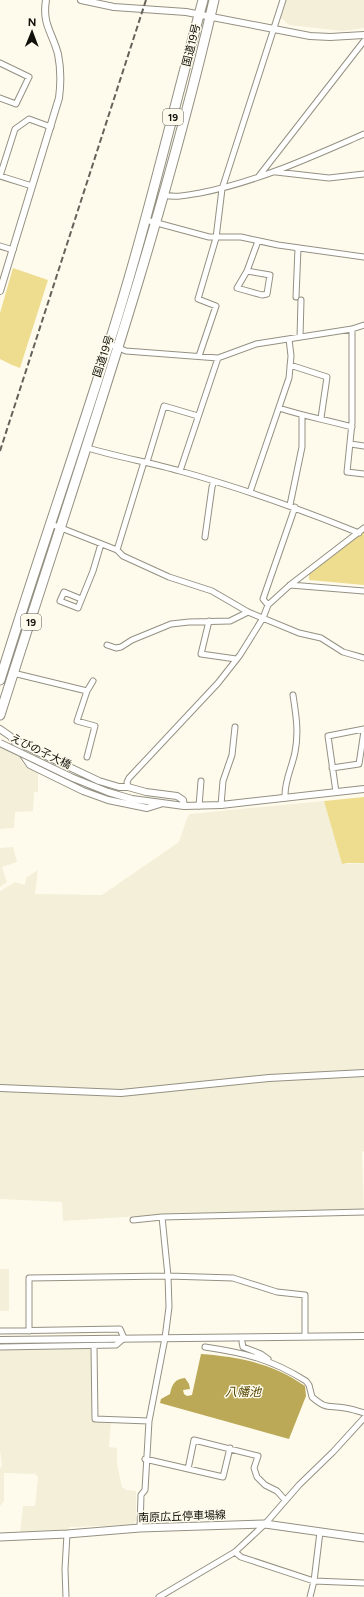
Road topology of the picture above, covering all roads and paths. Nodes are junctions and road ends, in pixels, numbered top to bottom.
1 (46, 0) edge
2 (81, 0) edge
3 (203, 0) edge
4 (214, 0) edge
5 (284, 0) edge
6 (90, 1) edge
7 (199, 14) junction
8 (210, 16) junction
9 (273, 29) junction
10 (364, 35) edge
11 (364, 41) edge
12 (0, 63) edge
13 (0, 98) edge
14 (51, 126) junction
15 (364, 134) edge
16 (0, 153) edge
17 (6, 155) junction
18 (275, 171) junction
19 (364, 174) edge
20 (259, 176) junction
21 (32, 186) junction
22 (222, 188) junction
23 (164, 195) junction
24 (146, 220) junction
25 (156, 223) junction
26 (216, 238) junction
27 (258, 241) junction
28 (0, 246) edge
29 (298, 248) junction
30 (13, 250) junction
31 (364, 257) edge
32 (247, 270) junction
33 (0, 291) edge
34 (364, 325) edge
35 (352, 329) junction
36 (300, 337) junction
37 (289, 339) junction
38 (109, 344) junction
39 (118, 348) junction
40 (199, 356) junction
41 (218, 358) junction
42 (290, 366) junction
43 (279, 408) junction
44 (198, 416) junction
45 (302, 416) junction
46 (321, 418) junction
47 (352, 427) junction
48 (76, 444) junction
49 (351, 444) junction
50 (364, 446) edge
51 (87, 447) junction
52 (145, 462) junction
53 (180, 471) junction
54 (364, 474) edge
55 (214, 481) junction
56 (250, 492) junction
57 (293, 506) junction
58 (51, 524) junction
59 (60, 528) junction
60 (364, 528) edge
61 (359, 533) junction
62 (206, 538) dead end
63 (101, 544) junction
64 (117, 550) junction
65 (290, 585) junction
66 (364, 591) edge
67 (81, 599) dead end
68 (268, 605) junction
69 (248, 612) junction
70 (263, 618) junction
71 (209, 621) junction
72 (107, 645) dead end
73 (364, 658) edge
74 (236, 659) junction
75 (13, 673) junction
76 (0, 680) edge
77 (93, 681) dead end
78 (87, 691) junction
79 (293, 695) dead end
80 (0, 715) edge
81 (235, 727) dead end
82 (0, 729) edge
83 (364, 730) edge
84 (16, 742) junction
85 (0, 743) edge
86 (87, 757) dead end
87 (332, 768) junction
88 (201, 781) dead end
89 (128, 787) junction
90 (364, 789) edge
91 (336, 792) junction
92 (285, 798) junction
93 (161, 804) junction
94 (221, 805) junction
95 (184, 806) junction
96 (199, 806) junction
97 (364, 1073) edge
98 (0, 1088) edge
99 (364, 1212) edge
100 (162, 1218) junction
101 (132, 1220) dead end
102 (168, 1276) junction
103 (0, 1331) edge
104 (29, 1331) junction
105 (305, 1336) junction
106 (364, 1336) edge
107 (124, 1338) junction
108 (165, 1338) junction
109 (0, 1340) edge
110 (242, 1342) dead end
111 (94, 1346) junction
112 (0, 1347) edge
113 (205, 1347) dead end
114 (271, 1362) junction
115 (364, 1413) edge
116 (364, 1418) edge
117 (149, 1421) junction
118 (230, 1448) junction
119 (145, 1459) junction
120 (188, 1469) junction
121 (285, 1500) junction
122 (265, 1524) junction
123 (140, 1528) junction
124 (320, 1532) junction
125 (67, 1534) junction
126 (0, 1538) edge
127 (364, 1538) edge
128 (235, 1552) junction
129 (314, 1581) junction
130 (364, 1583) edge
131 (66, 1597) edge
132 (159, 1597) edge
133 (310, 1597) edge

1 - 14 street
2 - 6 street
3 - 7 highway, 国道19号 / 19
4 - 8 highway, 国道19号 / 19
5 - 9 street
6 - 7 street
7 - 8 street
7 - 24 highway, 国道19号 / 19
8 - 9 street
8 - 23 highway, 国道19号 / 19
9 - 10 street
9 - 22 street
11 - 20 street
12 - 13 street
14 - 17 street
14 - 21 street
15 - 18 street
16 - 17 street
17 - 21 street
18 - 19 street
18 - 20 street
20 - 22 street
21 - 30 street
22 - 23 street
22 - 26 street
23 - 25 highway, 国道19号 / 19
24 - 25 street
24 - 38 highway, 国道19号 / 19
25 - 26 street
25 - 39 highway, 国道19号 / 19
26 - 27 street
26 - 40 street
27 - 29 street
27 - 32 street
28 - 30 street
29 - 31 street
29 - 36 street
30 - 33 street
32 - 32 street
34 - 35 street
35 - 36 street
35 - 47 street
36 - 37 street
37 - 41 street
37 - 42 street
38 - 39 street
38 - 48 highway, 国道19号 / 19
39 - 40 street
39 - 51 highway, 国道19号 / 19
40 - 41 street
41 - 44 street
42 - 43 street
42 - 46 street
43 - 45 street
43 - 56 street
44 - 52 street
44 - 53 street
45 - 46 street
45 - 57 street
46 - 47 street
47 - 49 street
48 - 51 street
48 - 58 highway, 国道19号 / 19
49 - 50 street
49 - 54 street
51 - 52 street
51 - 59 highway, 国道19号 / 19
52 - 53 street
52 - 64 street
53 - 55 street
55 - 56 street
55 - 62 street
56 - 57 street
57 - 61 street
57 - 68 street
58 - 59 street
58 - 76 highway, 国道19号 / 19
59 - 63 street
59 - 75 highway, 国道19号 / 19
60 - 61 street
61 - 65 street
63 - 64 street
63 - 67 street
64 - 69 street
65 - 66 street
65 - 68 street
68 - 70 street
69 - 70 street
69 - 71 street
70 - 73 street
70 - 74 street
71 - 72 street
71 - 74 street
74 - 89 street
75 - 78 street
75 - 80 highway, 国道19号 / 19
77 - 78 street
78 - 86 street
79 - 92 street
81 - 94 street
82 - 84 street
83 - 87 street
83 - 87 street
84 - 89 street
84 - 93 street
85 - 93 street, えびの子大橋, bridge
87 - 91 street
88 - 96 street
89 - 95 street
90 - 91 street
91 - 92 street
92 - 94 street
93 - 95 street
94 - 96 street
95 - 96 street
97 - 98 street
99 - 100 street
100 - 101 street
100 - 102 street
102 - 104 street
102 - 105 street
102 - 108 street
103 - 104 street
104 - 107 street
105 - 106 street
105 - 108 street
107 - 108 street
107 - 109 street
107 - 111 street
108 - 117 street
110 - 114 street
111 - 112 street
111 - 117 street
113 - 114 street
114 - 115 street
116 - 121 street
117 - 119 street
118 - 120 street
118 - 120 street
118 - 121 street
119 - 120 street
119 - 123 street
121 - 122 street
122 - 123 main road, 南原広丘停車場線
122 - 124 main road, 南原広丘停車場線
122 - 128 street
123 - 125 main road, 南原広丘停車場線
124 - 127 main road, 南原広丘停車場線
124 - 129 street
125 - 126 main road, 南原広丘停車場線
125 - 131 street
128 - 129 street
128 - 132 street
129 - 130 street
129 - 133 street

